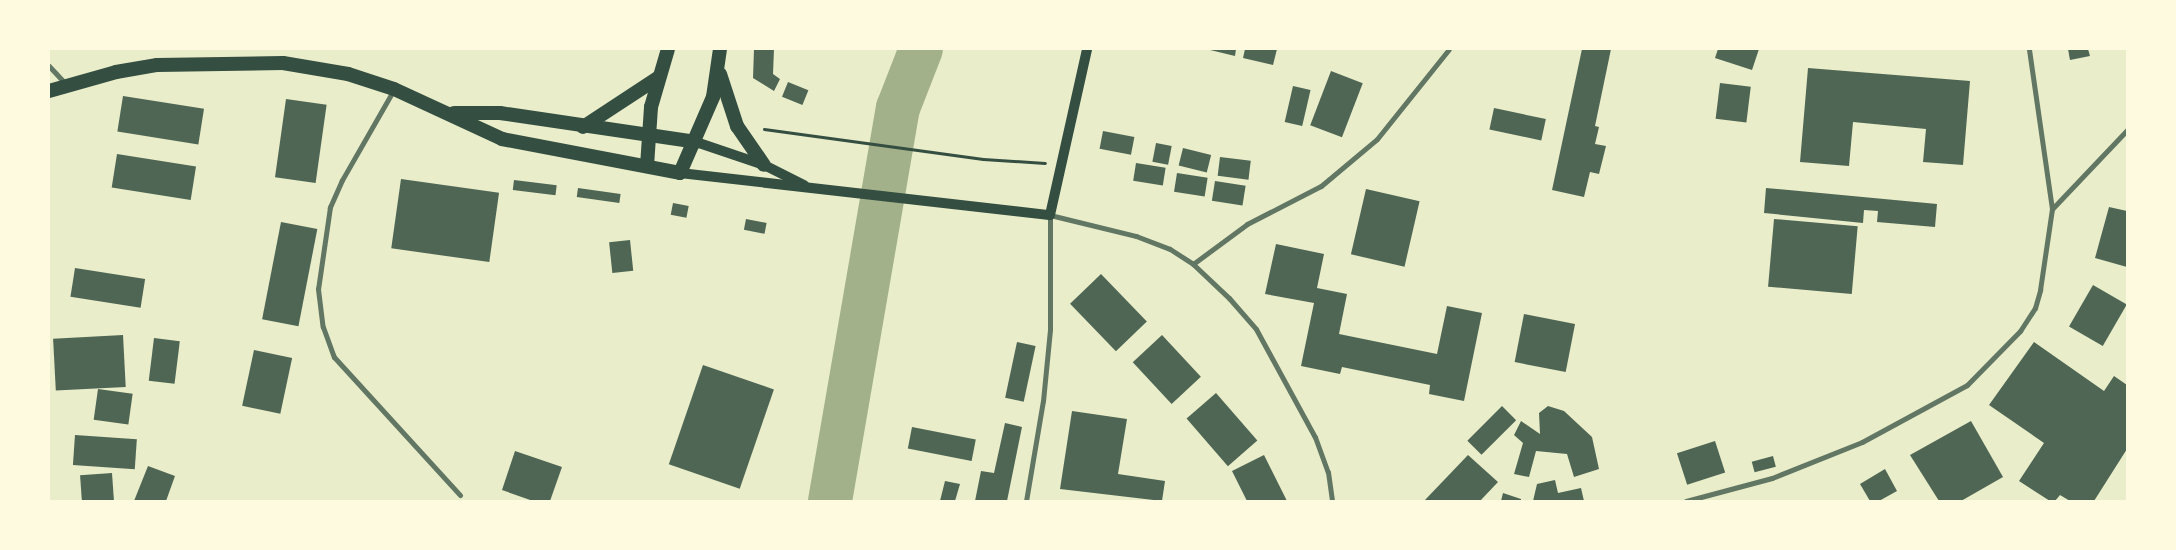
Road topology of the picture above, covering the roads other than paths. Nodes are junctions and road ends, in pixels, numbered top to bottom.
1 (668, 49) edge
2 (720, 49) edge
3 (1087, 49) edge
4 (1449, 49) edge
5 (2029, 49) edge
6 (49, 66) edge
7 (718, 70) junction
8 (658, 78) junction
9 (66, 84) junction
10 (394, 89) junction
11 (49, 91) edge
12 (450, 113) junction
13 (584, 127) junction
14 (2127, 130) edge
15 (650, 133) junction
16 (696, 142) junction
17 (764, 164) junction
18 (647, 166) junction
19 (680, 172) junction
20 (804, 185) junction
21 (2052, 209) junction
22 (1050, 215) junction
23 (1193, 264) junction
24 (460, 495) dead end
25 (1026, 501) edge
26 (1332, 501) edge
27 (1686, 501) edge

1 - 8 highway
2 - 7 highway
3 - 22 main road
4 - 23 street
5 - 21 street
6 - 9 street
7 - 16 highway
7 - 17 highway
8 - 13 highway
8 - 15 highway
9 - 10 highway
9 - 11 highway
10 - 12 highway
10 - 24 street
12 - 13 highway
12 - 18 highway
13 - 15 highway
14 - 21 street
15 - 16 highway
15 - 18 highway
16 - 17 main road
16 - 19 highway
17 - 20 main road
18 - 19 highway
19 - 20 main road
20 - 22 main road
21 - 27 street
22 - 23 street
22 - 25 street
23 - 26 street

